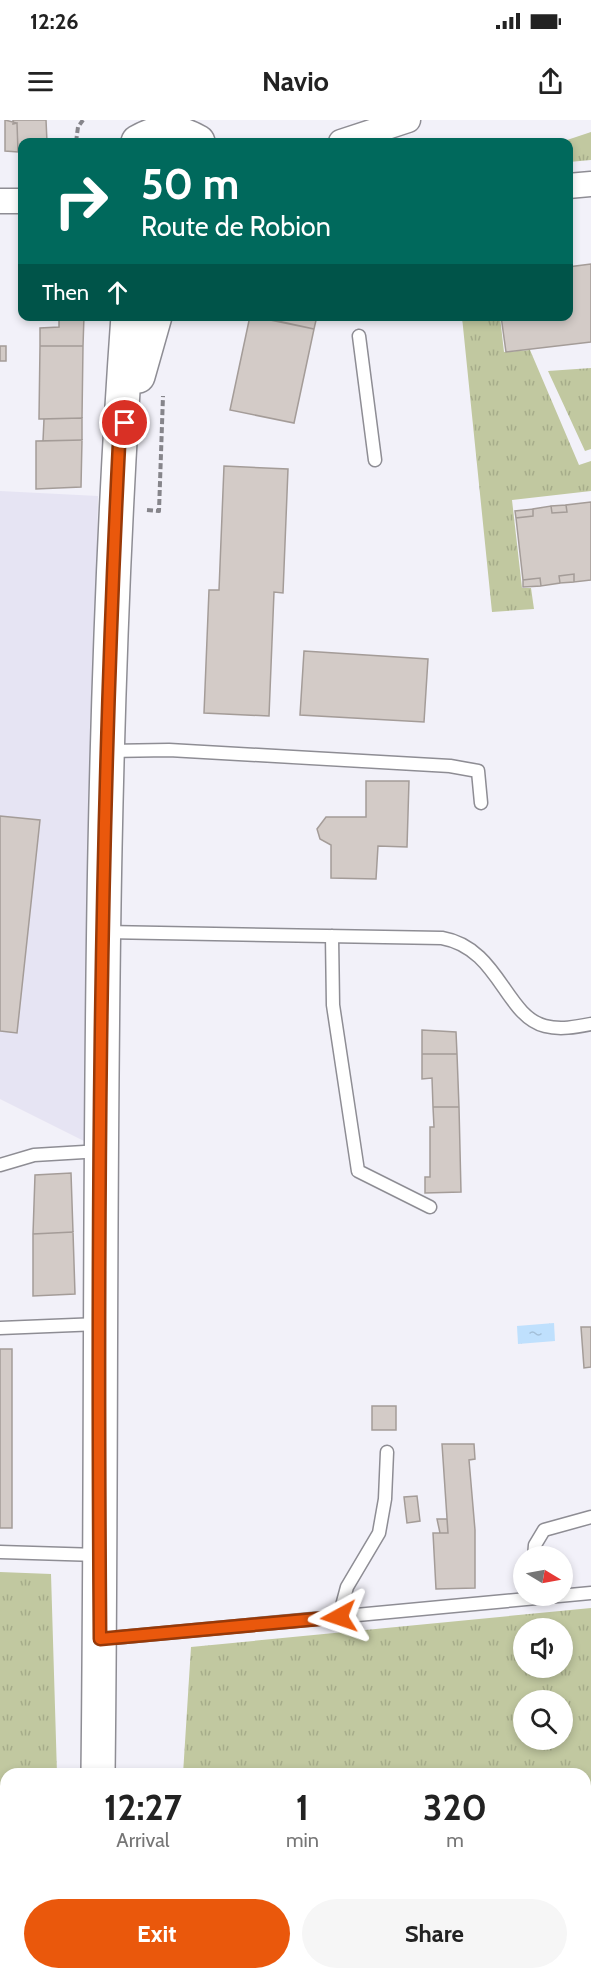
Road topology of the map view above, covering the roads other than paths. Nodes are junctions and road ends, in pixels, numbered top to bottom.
1 (137, 120) edge
2 (408, 120) edge
3 (190, 133) edge
4 (136, 138) edge
5 (144, 138) edge
6 (353, 138) edge
7 (591, 184) edge
8 (573, 186) edge
9 (0, 201) edge
10 (18, 201) edge
11 (128, 321) edge
12 (154, 321) edge
13 (359, 336) dead end
14 (119, 444) junction
15 (375, 460) dead end
16 (107, 751) junction
17 (481, 803) dead end
18 (104, 932) junction
19 (332, 936) junction
20 (591, 1024) edge
21 (102, 1151) junction
22 (0, 1165) edge
23 (430, 1207) dead end
24 (101, 1324) junction
25 (0, 1328) edge
26 (387, 1452) dead end
27 (591, 1516) edge
28 (536, 1546) edge
29 (0, 1552) edge
30 (100, 1555) junction
31 (591, 1593) edge
32 (573, 1594) edge
33 (513, 1599) edge
34 (339, 1617) junction
35 (100, 1639) junction
36 (98, 1768) edge

1 - 4 main road
2 - 6 street
3 - 5 main road
7 - 8 street
9 - 10 street
11 - 14 main road
12 - 14 main road
13 - 15 lane
14 - 16 main road
16 - 17 lane
16 - 18 main road
18 - 19 lane
18 - 21 main road
19 - 20 lane
19 - 23 lane
21 - 22 lane
21 - 24 main road
24 - 25 lane
24 - 30 main road
26 - 34 lane
27 - 28 lane
29 - 30 lane
30 - 35 main road
31 - 32 lane
33 - 34 lane
34 - 35 lane
35 - 36 main road

